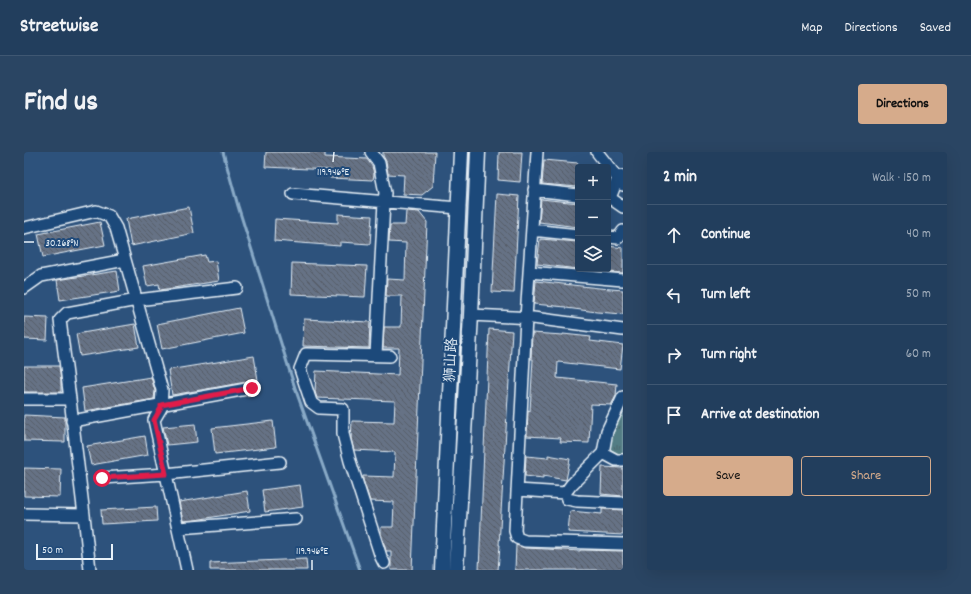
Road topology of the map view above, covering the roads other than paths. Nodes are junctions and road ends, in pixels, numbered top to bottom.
1 (371, 152) edge
2 (461, 152) edge
3 (478, 152) edge
4 (537, 152) edge
5 (597, 152) edge
6 (621, 180) edge
7 (534, 190) junction
8 (293, 194) dead end
9 (575, 195) edge
10 (611, 195) edge
11 (611, 199) edge
12 (384, 202) junction
13 (623, 207) edge
14 (458, 208) junction
15 (24, 228) edge
16 (532, 230) junction
17 (575, 234) edge
18 (125, 260) junction
19 (529, 272) junction
20 (623, 280) edge
21 (24, 288) edge
22 (236, 288) dead end
23 (136, 300) junction
24 (471, 315) junction
25 (526, 318) junction
26 (623, 330) edge
27 (376, 355) junction
28 (390, 356) dead end
29 (252, 388) dead end
30 (623, 397) edge
31 (24, 399) edge
32 (70, 399) junction
33 (161, 405) junction
34 (72, 421) junction
35 (603, 454) junction
36 (623, 460) edge
37 (280, 462) dead end
38 (166, 474) junction
39 (102, 478) dead end
40 (517, 490) junction
41 (565, 493) junction
42 (623, 503) edge
43 (24, 514) edge
44 (84, 515) junction
45 (296, 519) dead end
46 (178, 528) junction
47 (623, 544) edge
48 (384, 563) dead end
49 (90, 570) edge
50 (187, 570) edge
51 (442, 570) edge
52 (456, 570) edge

1 - 12 lane
2 - 14 main road, 狮山路
3 - 24 main road, 狮山路
4 - 7 lane
5 - 6 lane
6 - 10 lane
7 - 9 lane
7 - 16 lane
8 - 12 lane
11 - 13 lane
12 - 14 lane
12 - 27 lane
14 - 51 main road, 狮山路
15 - 18 lane
16 - 17 lane
16 - 19 lane
18 - 21 lane
18 - 23 lane
19 - 20 lane
19 - 25 lane
22 - 23 lane
23 - 32 lane
23 - 33 lane
24 - 25 lane
24 - 52 main road, 狮山路
25 - 26 lane
25 - 40 lane
27 - 28 lane
27 - 48 lane
29 - 33 lane
30 - 35 lane
31 - 32 lane
32 - 34 lane
33 - 34 lane
33 - 38 lane
34 - 44 lane
35 - 36 lane
35 - 41 lane
37 - 38 lane
38 - 39 lane
38 - 46 lane
40 - 41 lane
40 - 47 lane
41 - 42 lane
43 - 44 lane
44 - 49 lane
45 - 46 lane
46 - 50 lane

